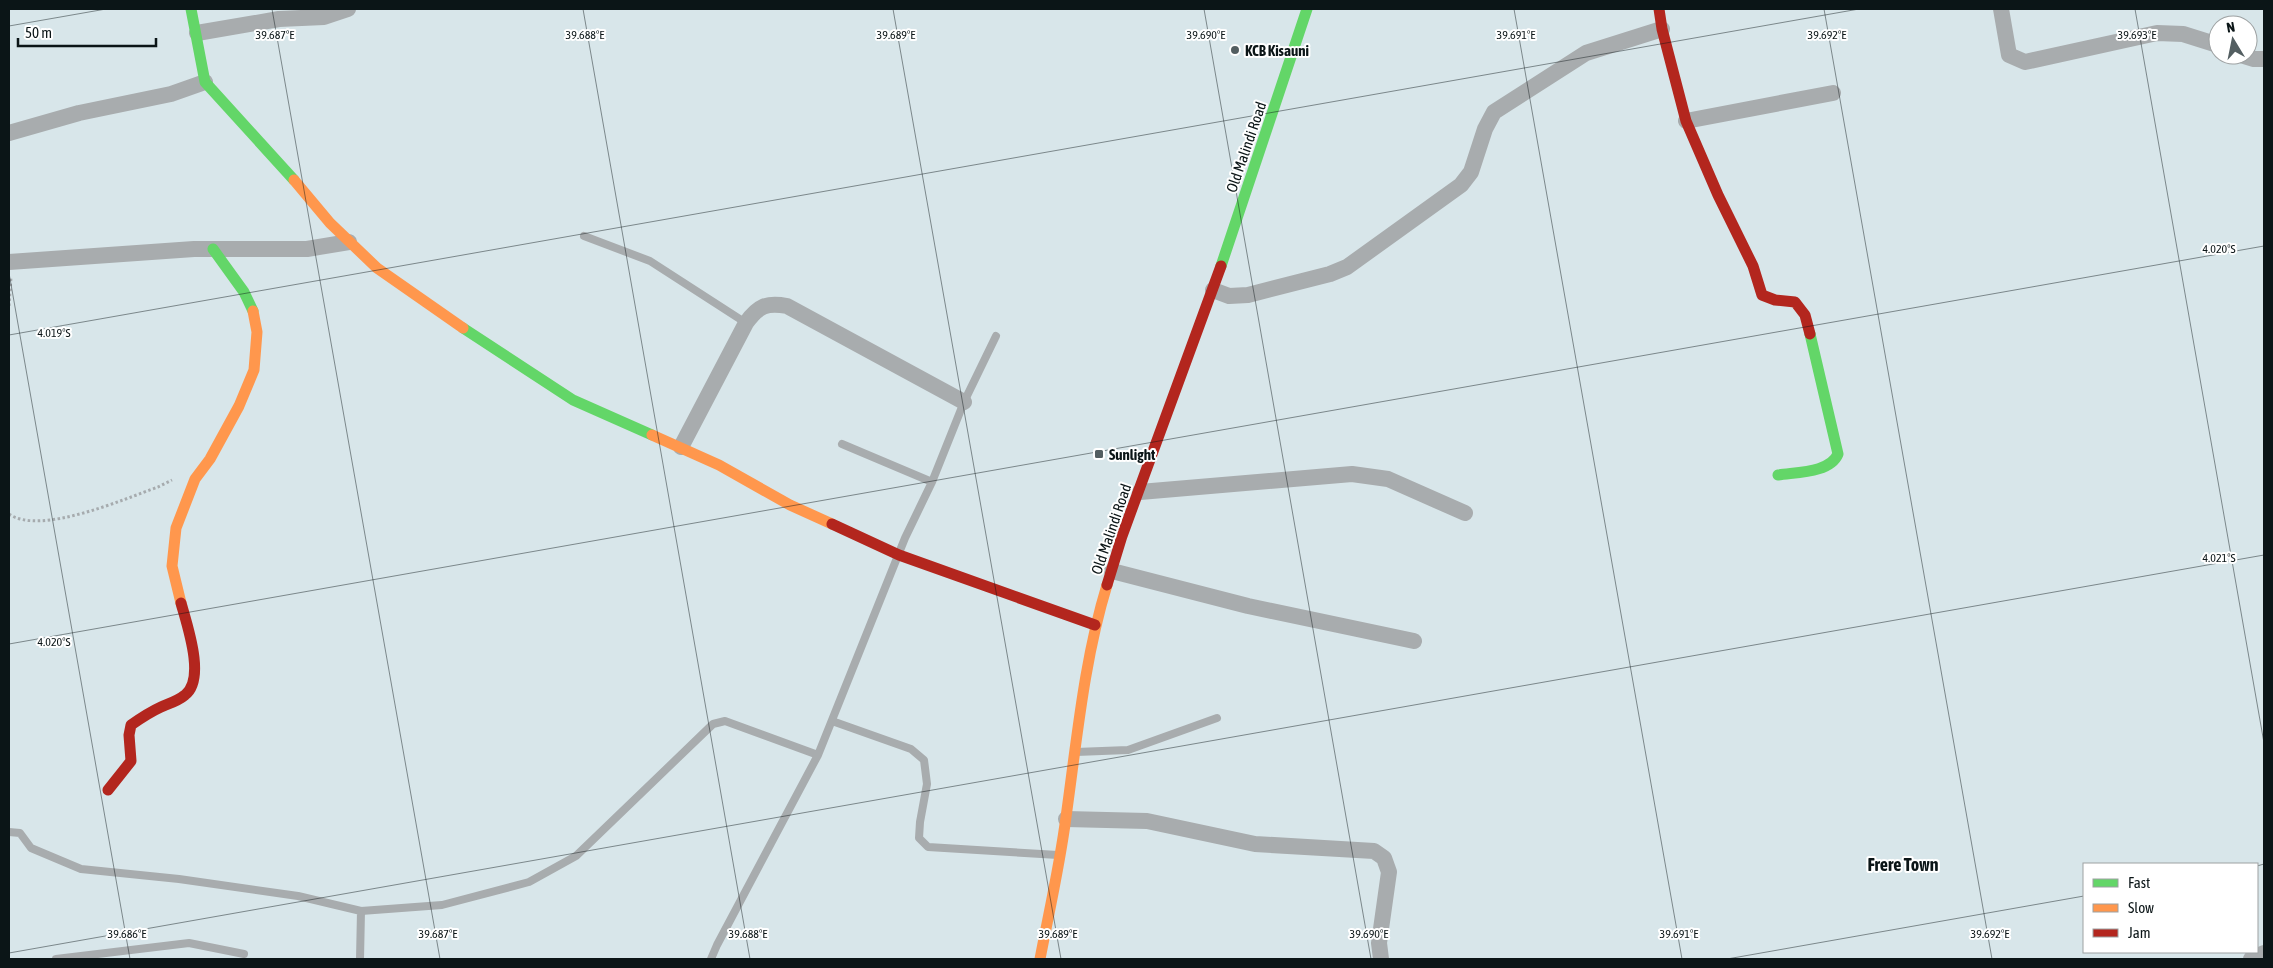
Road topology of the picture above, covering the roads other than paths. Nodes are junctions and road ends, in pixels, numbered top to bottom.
1 (191, 9) edge
2 (348, 9) edge
3 (1307, 9) edge
4 (1659, 9) edge
5 (2001, 9) edge
6 (1662, 29) junction
7 (197, 34) junction
8 (2208, 42) edge
9 (205, 82) junction
10 (1833, 93) dead end
11 (1686, 120) junction
12 (9, 133) edge
13 (584, 236) dead end
14 (349, 242) junction
15 (213, 250) junction
16 (9, 262) edge
17 (1212, 290) junction
18 (746, 323) junction
19 (996, 336) dead end
20 (964, 402) junction
21 (842, 444) dead end
22 (680, 447) junction
23 (1778, 475) dead end
24 (932, 482) junction
25 (1140, 492) junction
26 (1465, 513) dead end
27 (899, 555) junction
28 (1112, 571) junction
29 (1095, 625) junction
30 (1414, 641) dead end
31 (1218, 718) dead end
32 (832, 721) junction
33 (1074, 752) junction
34 (818, 755) junction
35 (108, 790) dead end
36 (1066, 818) junction
37 (9, 832) edge
38 (1060, 855) junction
39 (361, 910) junction
40 (244, 954) dead end
41 (2264, 954) edge
42 (56, 959) edge
43 (360, 959) edge
44 (711, 959) edge
45 (1040, 959) edge
46 (1381, 959) edge
47 (2251, 959) edge

1 - 7 street
2 - 7 street
3 - 17 street, Old Malindi Road
4 - 6 street
5 - 8 street
6 - 11 street
6 - 17 street
7 - 9 street
9 - 12 street
9 - 14 street
10 - 11 street
11 - 23 street
13 - 18 lane
14 - 15 street
14 - 22 street
15 - 16 street
15 - 35 street
17 - 25 street, Old Malindi Road
18 - 20 street
18 - 22 street
19 - 20 lane
20 - 24 lane
21 - 24 lane
22 - 27 street
24 - 27 lane
25 - 26 street
25 - 28 street, Old Malindi Road
27 - 29 street
27 - 32 lane
28 - 29 street, Old Malindi Road
28 - 30 street
29 - 33 street, Old Malindi Road
31 - 33 lane
32 - 34 lane
32 - 38 lane
33 - 36 street, Old Malindi Road
34 - 39 lane
34 - 44 lane
36 - 38 street, Old Malindi Road
36 - 46 street
37 - 39 lane
38 - 45 street, Old Malindi Road
39 - 43 lane
40 - 42 lane
41 - 47 street

